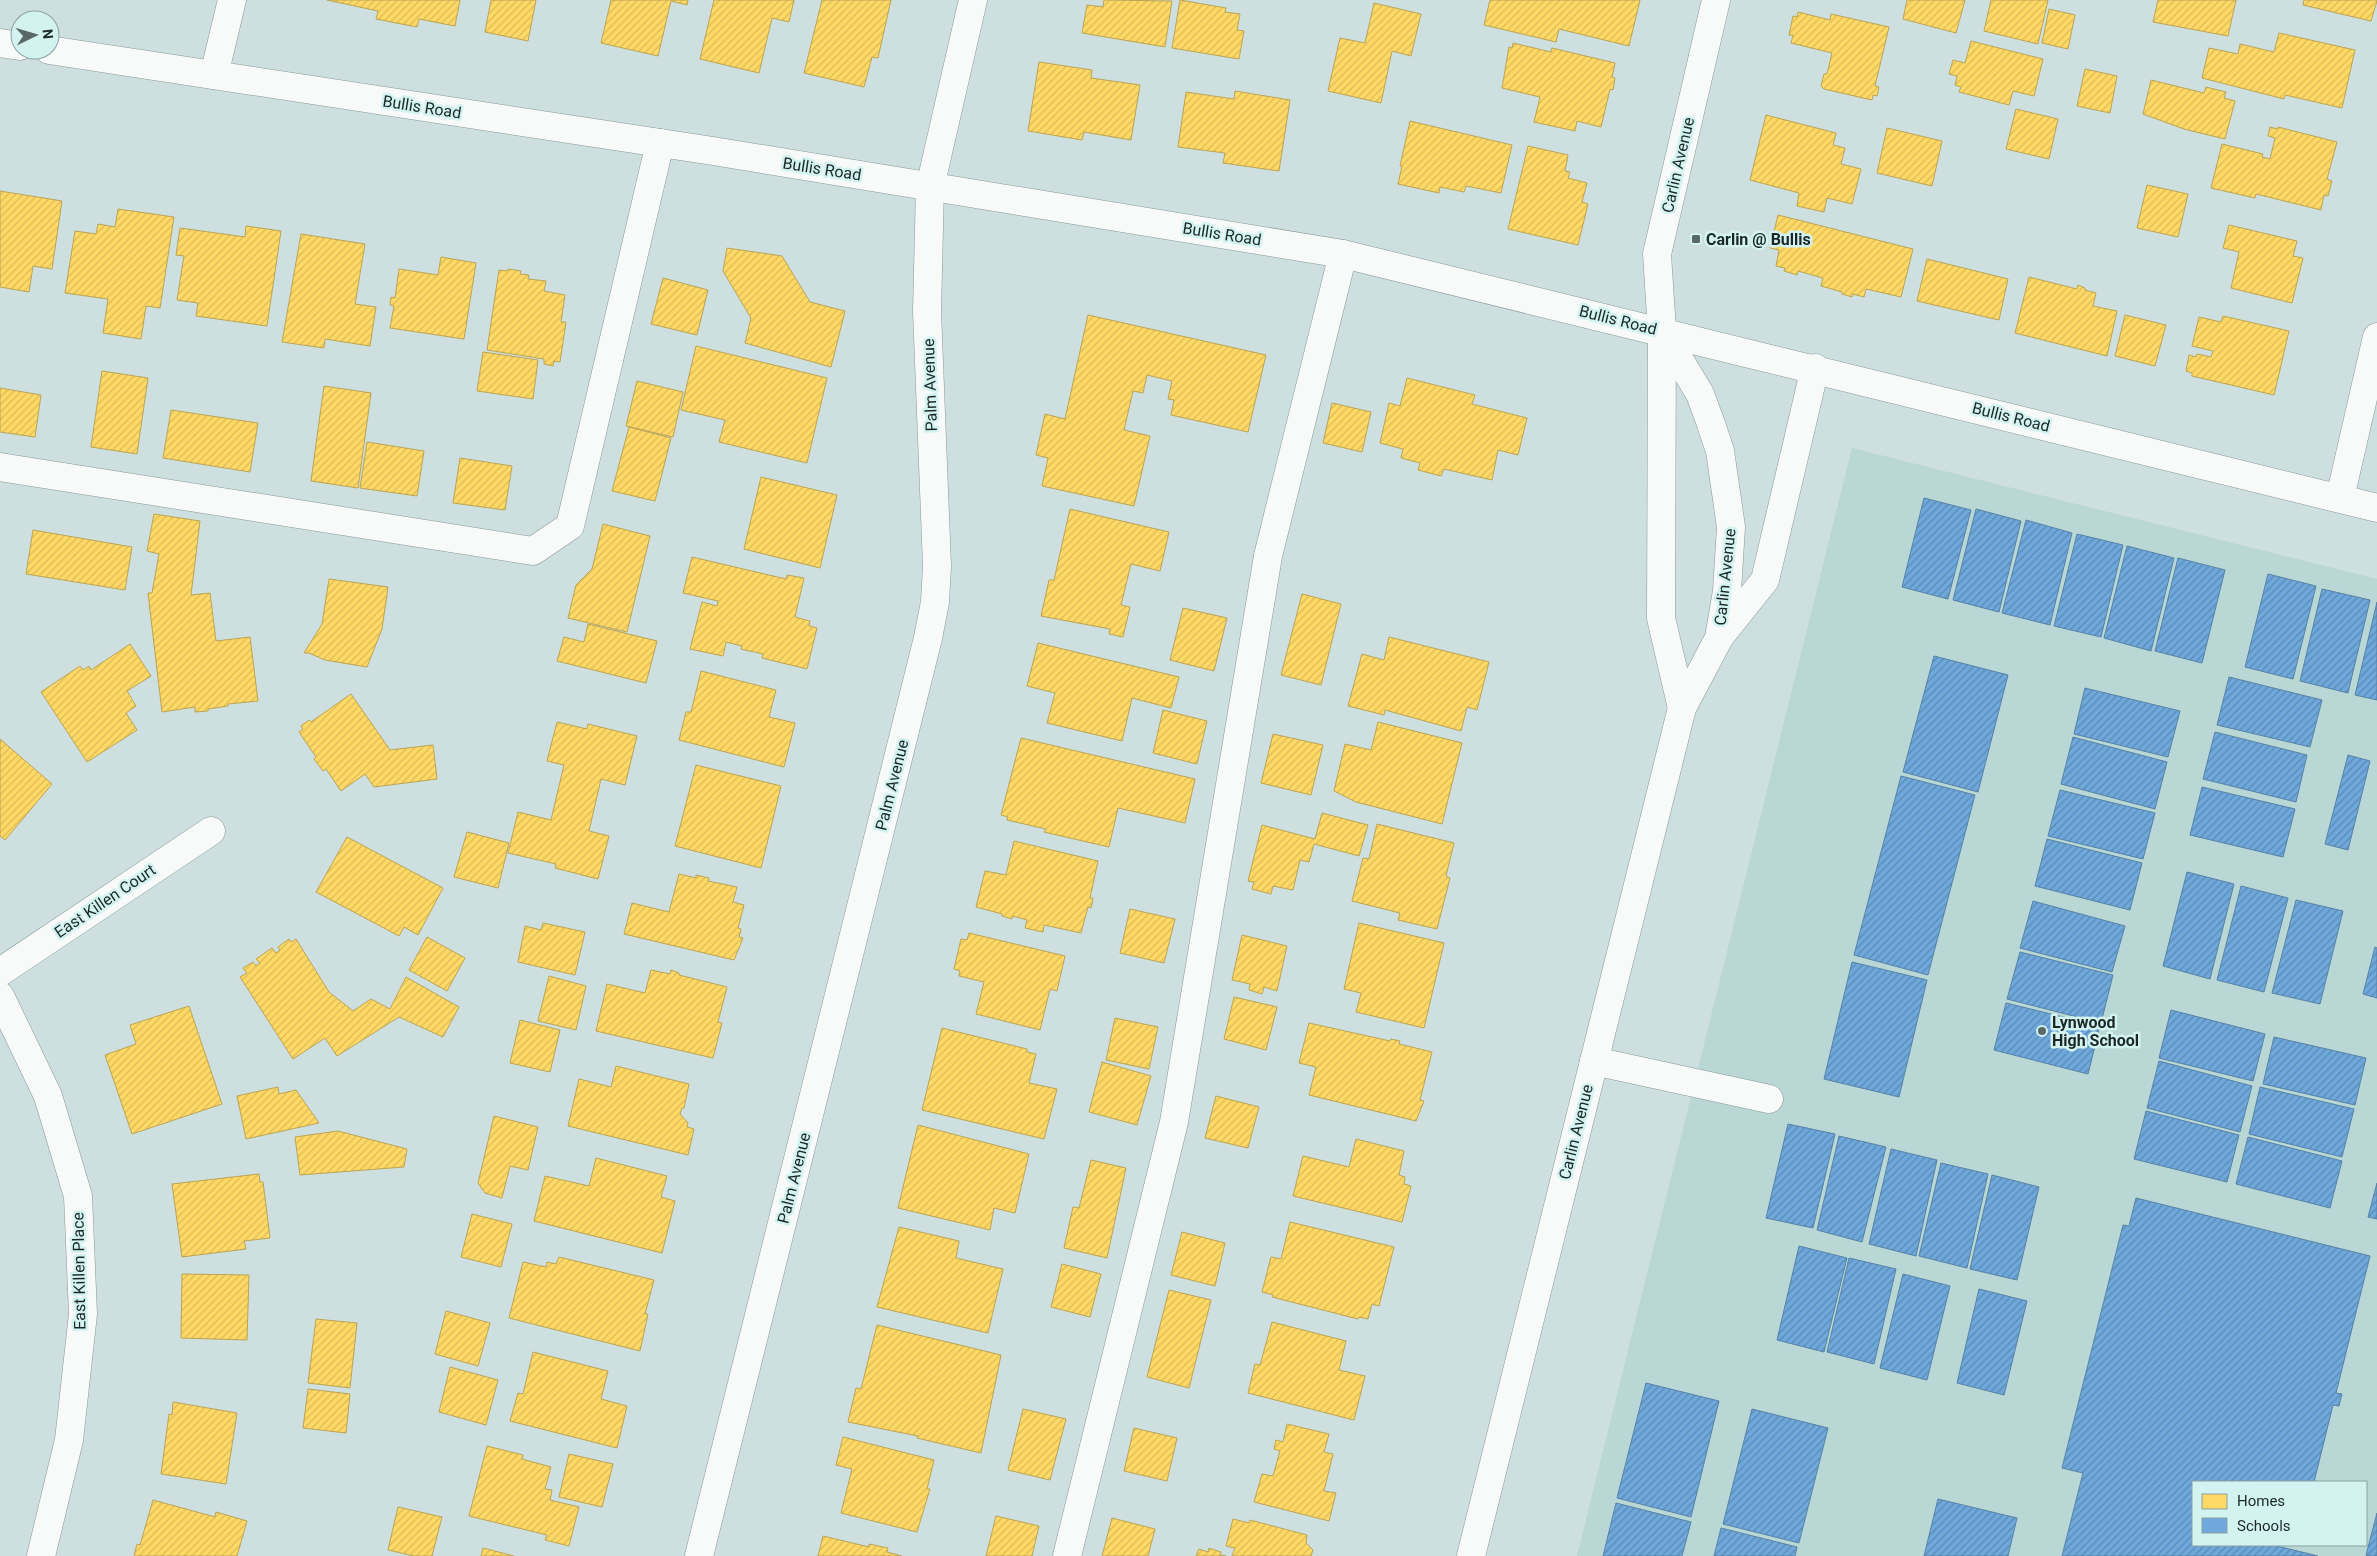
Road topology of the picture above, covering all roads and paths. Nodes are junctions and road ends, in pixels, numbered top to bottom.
1 (232, 0) edge
2 (973, 0) edge
3 (1716, 0) edge
4 (60, 52) edge
5 (214, 75) junction
6 (660, 143) junction
7 (930, 187) junction
8 (1343, 254) junction
9 (1662, 331) junction
10 (2377, 337) edge
11 (1815, 368) junction
12 (0, 467) edge
13 (2340, 498) junction
14 (2377, 508) edge
15 (1719, 638) junction
16 (1682, 708) junction
17 (211, 831) dead end
18 (0, 972) edge
19 (0, 996) edge
20 (1594, 1061) junction
21 (1769, 1099) dead end
22 (41, 1556) edge
23 (699, 1556) edge
24 (1067, 1556) edge
25 (1471, 1556) edge

1 - 5 street
2 - 7 street, Palm Avenue
3 - 9 street, Carlin Avenue
4 - 5 street, Bullis Road
5 - 6 street, Bullis Road
6 - 7 street, Bullis Road
6 - 12 street
7 - 8 street, Bullis Road
7 - 23 street, Palm Avenue
8 - 9 street, Bullis Road
8 - 24 street
9 - 11 street, Bullis Road
9 - 15 street, Carlin Avenue
9 - 16 street, Carlin Avenue
10 - 13 street
11 - 13 street, Bullis Road
11 - 15 street
13 - 14 street, Bullis Road
15 - 16 street, Carlin Avenue
16 - 20 street, Carlin Avenue
17 - 18 street, East Killen Court
19 - 22 street, East Killen Place
20 - 21 street
20 - 25 street, Carlin Avenue

